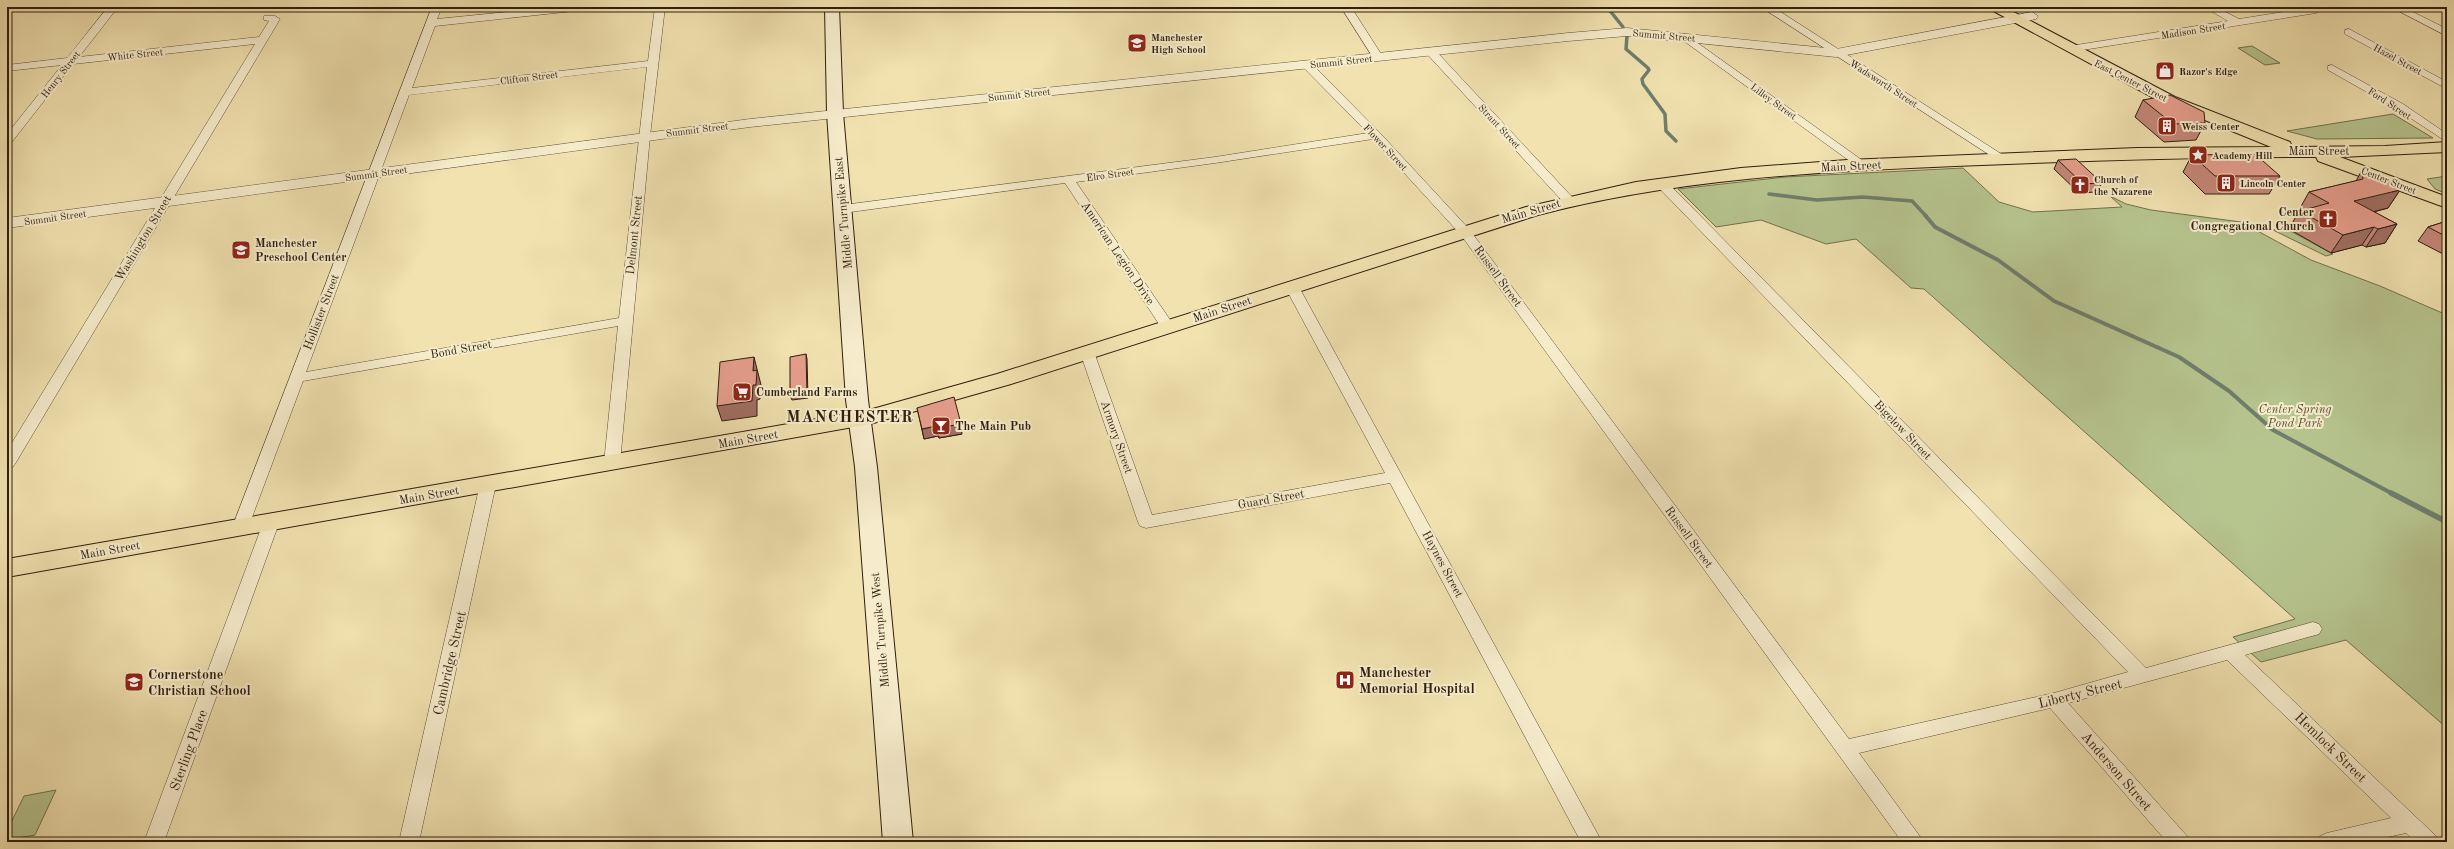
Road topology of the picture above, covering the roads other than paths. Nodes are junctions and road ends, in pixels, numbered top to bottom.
1 (113, 7) edge
2 (437, 7) edge
3 (660, 7) edge
4 (832, 7) edge
5 (1346, 7) edge
6 (1766, 7) edge
7 (1993, 7) edge
8 (2209, 7) edge
9 (2396, 7) edge
10 (574, 8) dead end
11 (2313, 9) edge
12 (2015, 13) edge
13 (267, 18) dead end
14 (431, 23) junction
15 (2239, 23) junction
16 (2349, 32) dead end
17 (2447, 33) edge
18 (1685, 37) junction
19 (262, 40) junction
20 (2086, 46) junction
21 (2070, 49) junction
22 (1431, 52) junction
23 (1836, 53) junction
24 (1378, 57) junction
25 (69, 61) junction
26 (654, 63) junction
27 (1306, 64) junction
28 (7, 68) edge
29 (2332, 68) dead end
30 (2447, 86) edge
31 (2159, 89) junction
32 (404, 92) junction
33 (835, 113) junction
34 (1376, 135) junction
35 (644, 136) junction
36 (2447, 139) edge
37 (7, 141) edge
38 (2447, 147) edge
39 (2399, 151) junction
40 (2212, 152) junction
41 (2308, 152) junction
42 (2003, 159) junction
43 (1862, 165) junction
44 (374, 174) junction
45 (1069, 180) junction
46 (1661, 184) junction
47 (2413, 190) junction
48 (1569, 201) junction
49 (165, 202) junction
50 (2447, 203) edge
51 (843, 209) junction
52 (7, 223) edge
53 (1465, 232) junction
54 (1292, 287) junction
55 (626, 321) junction
56 (1168, 326) junction
57 (1088, 352) junction
58 (296, 378) junction
59 (860, 419) junction
60 (612, 463) junction
61 (7, 464) edge
62 (1395, 477) junction
63 (488, 484) junction
64 (271, 522) junction
65 (1146, 522) joint
66 (240, 528) junction
67 (7, 568) edge
68 (2313, 629) dead end
69 (2232, 653) junction
70 (2144, 677) junction
71 (2054, 700) junction
72 (1845, 748) junction
73 (2410, 823) junction
74 (154, 842) edge
75 (409, 842) edge
76 (898, 842) edge
77 (1592, 842) edge
78 (1914, 842) edge
79 (2180, 842) edge
80 (2327, 842) edge
81 (2429, 842) edge

1 - 25 street, Henry Street
2 - 14 street, Hollister Street
3 - 26 street, Delmont Street
4 - 33 main road, Middle Turnpike East
5 - 24 street
6 - 23 street, Wadsworth Street
7 - 12 main road, East Center Street
8 - 15 street
9 - 17 street
10 - 14 street
11 - 15 street, Madison Street
12 - 20 main road, East Center Street
12 - 21 main road, East Center Street
12 - 23 street, Summit Street
13 - 19 street, Washington Street
14 - 32 street, Hollister Street
15 - 20 street, Madison Street
16 - 30 street, Hazel Street
18 - 22 street, Summit Street
18 - 23 street, Summit Street
18 - 43 street, Lilley Street
19 - 25 street, White Street
19 - 49 street, Washington Street
20 - 21 street, Madison Street
20 - 31 main road, East Center Street
21 - 31 main road, East Center Street
22 - 24 street, Summit Street
22 - 48 street, Strant Street
23 - 42 street, Wadsworth Street
24 - 27 street, Summit Street
25 - 28 street, White Street
25 - 37 street, Henry Street
26 - 32 street, Clifton Street
26 - 35 street, Delmont Street
27 - 33 street, Summit Street
27 - 34 street, Flower Street
29 - 36 street, Ford Street
31 - 40 main road
31 - 41 main road, East Center Street
32 - 44 street, Hollister Street
33 - 35 street, Summit Street
33 - 51 main road, Middle Turnpike East
34 - 45 street, Elro Street
34 - 53 street, Flower Street
35 - 44 street, Summit Street
35 - 55 street, Delmont Street
38 - 39 main road, Main Street
39 - 41 main road, Main Street
39 - 47 main road
40 - 41 main road, Main Street
40 - 42 main road, Main Street
41 - 47 main road, Center Street
42 - 43 main road, Main Street
43 - 46 main road, Main Street
44 - 49 street, Summit Street
44 - 58 street, Hollister Street
45 - 51 street, Elro Street
45 - 56 street, American Legion Drive
46 - 48 main road, Main Street
46 - 70 street, Bigelow Street
47 - 50 main road, Center Street
48 - 53 main road, Main Street
49 - 52 street, Summit Street
49 - 61 street, Washington Street
51 - 59 main road, Middle Turnpike East
53 - 54 main road, Main Street
53 - 72 street, Russell Street
54 - 56 main road, Main Street
54 - 62 street, Haynes Street
55 - 58 street, Bond Street
55 - 60 street, Delmont Street
56 - 57 main road, Main Street
57 - 59 main road, Main Street
57 - 65 street, Armory Street
58 - 66 street, Hollister Street
59 - 60 main road, Main Street
59 - 76 main road, Middle Turnpike West
60 - 63 main road, Main Street
62 - 65 street, Guard Street
62 - 77 street, Haynes Street
63 - 64 main road, Main Street
63 - 75 street, Cambridge Street
64 - 66 main road, Main Street
64 - 74 street, Sterling Place
66 - 67 main road, Main Street
68 - 69 street, Liberty Street
69 - 70 street, Liberty Street
69 - 73 street, Hemlock Street
70 - 71 street, Liberty Street
71 - 72 street, Liberty Street
71 - 79 street, Anderson Street
72 - 78 street, Russell Street
73 - 80 street
73 - 81 street, Hemlock Street

